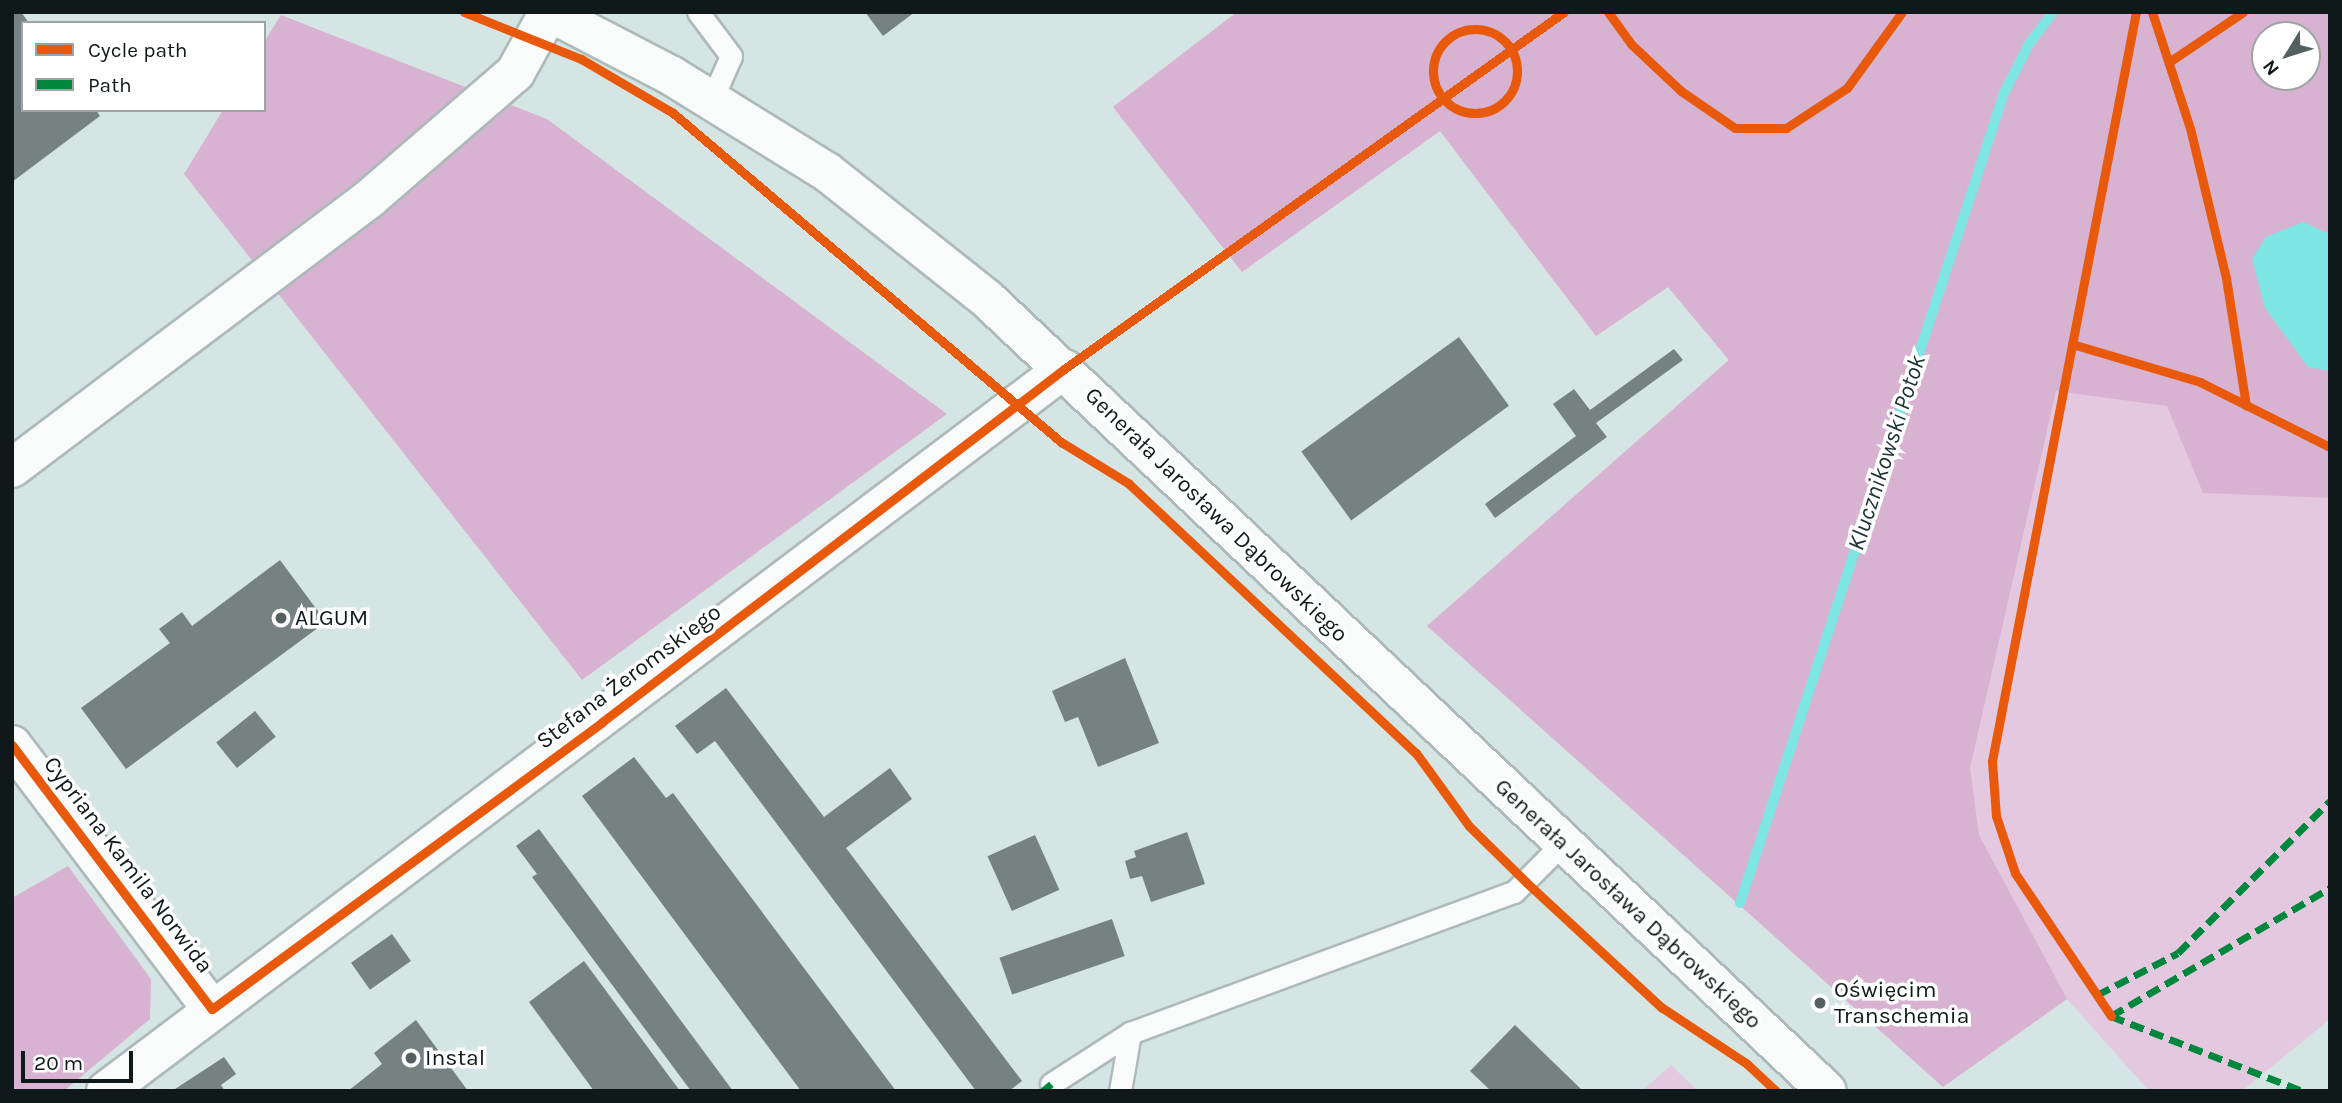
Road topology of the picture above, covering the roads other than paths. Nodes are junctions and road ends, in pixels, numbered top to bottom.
1 (549, 12) edge
2 (698, 12) edge
3 (712, 99) junction
4 (1064, 369) junction
5 (12, 468) edge
6 (12, 745) edge
7 (1563, 843) junction
8 (212, 1009) junction
9 (1130, 1033) junction
10 (1051, 1084) dead end
11 (106, 1091) edge
12 (1120, 1091) edge
13 (1827, 1091) edge

1 - 3 street, Generała Jarosława Dąbrowskiego
1 - 5 street
2 - 3 lane
3 - 4 street, Generała Jarosława Dąbrowskiego
4 - 7 street, Generała Jarosława Dąbrowskiego
4 - 8 street, Stefana Żeromskiego
6 - 8 street, Cypriana Kamila Norwida
7 - 9 lane
7 - 13 street, Generała Jarosława Dąbrowskiego
8 - 11 street, Stefana Żeromskiego
9 - 10 lane
9 - 12 lane

